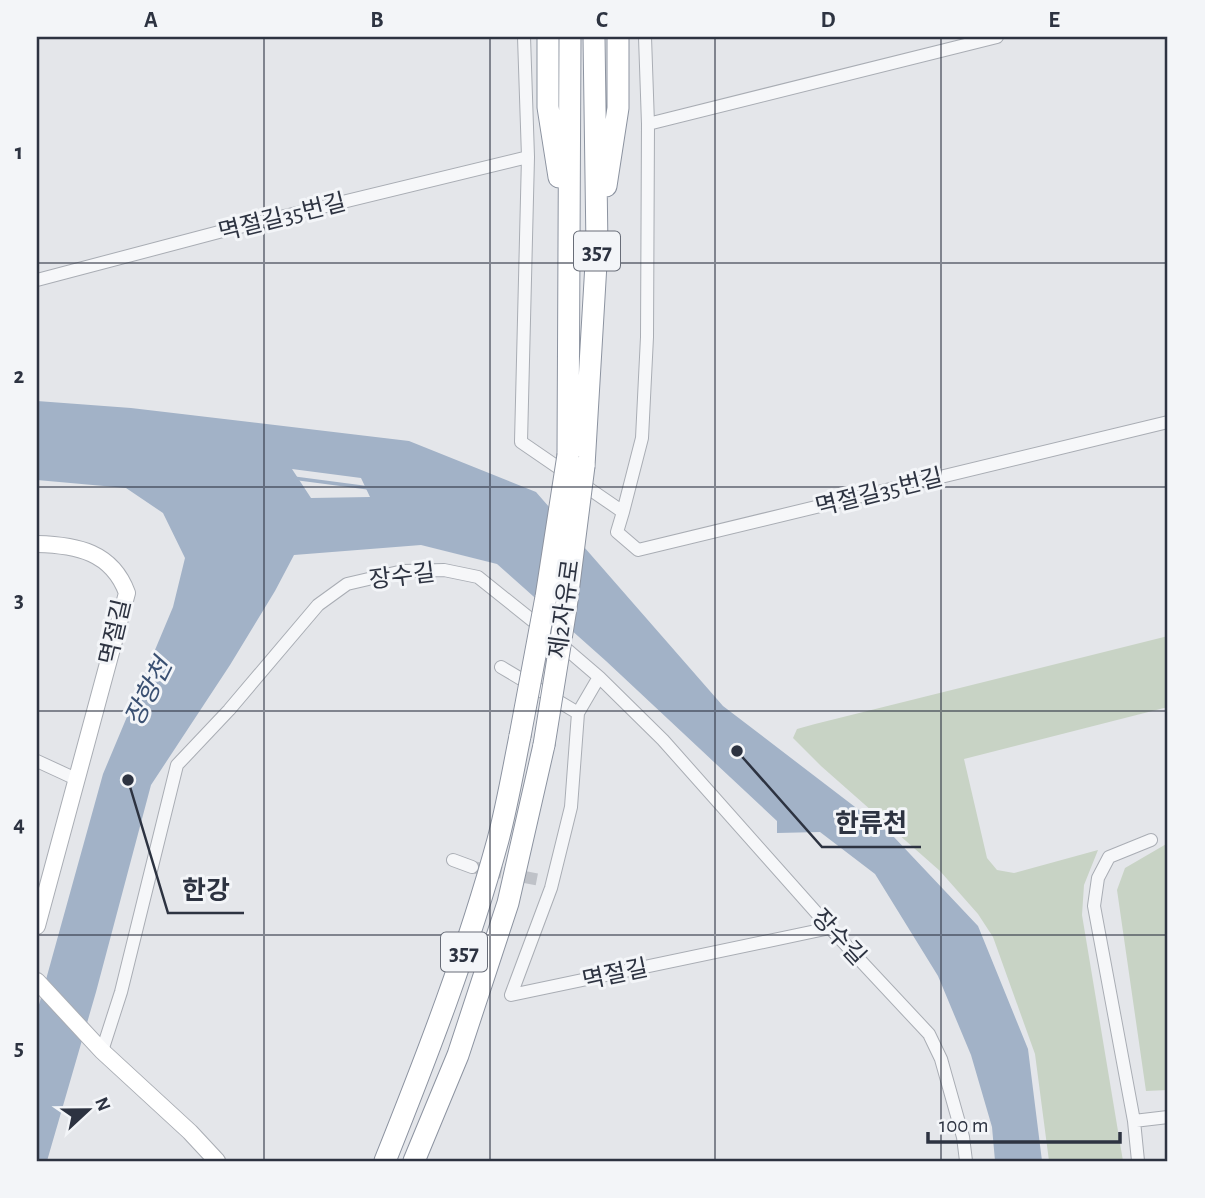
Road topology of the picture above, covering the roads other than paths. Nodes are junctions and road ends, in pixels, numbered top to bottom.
1 (524, 37) edge
2 (548, 37) edge
3 (569, 37) edge
4 (594, 37) edge
5 (618, 37) edge
6 (645, 37) edge
7 (997, 37) edge
8 (648, 124) junction
9 (528, 157) junction
10 (597, 247) junction
11 (569, 254) junction
12 (37, 280) edge
13 (1168, 422) edge
14 (576, 460) junction
15 (623, 512) junction
16 (37, 544) edge
17 (501, 667) dead end
18 (599, 677) junction
19 (578, 713) junction
20 (37, 761) edge
21 (76, 779) junction
22 (1151, 839) dead end
23 (453, 860) dead end
24 (472, 867) tunnel mouth
25 (37, 926) edge
26 (830, 929) junction
27 (37, 981) edge
28 (99, 1049) junction
29 (1168, 1117) edge
30 (1134, 1121) junction
31 (217, 1161) edge
32 (385, 1161) edge
33 (414, 1161) edge
34 (966, 1161) edge
35 (1138, 1161) edge

1 - 9 street
2 - 11 highway
3 - 11 highway
4 - 10 highway, 제2자유로 / 357
5 - 10 highway
6 - 8 street
7 - 8 street
8 - 15 street
9 - 12 street, 멱절길35번길
9 - 15 street
10 - 14 highway, 제2자유로 / 357
11 - 14 highway
13 - 15 street, 멱절길35번길
14 - 32 highway, 357, bridge
14 - 33 highway, 제2자유로 / 357, bridge
16 - 21 street, 멱절길
17 - 19 street
18 - 19 street
18 - 26 street, 장수길
18 - 28 street, 장수길
19 - 26 street, 멱절길
20 - 21 street
21 - 25 street, 멱절길
22 - 30 street
23 - 24 street
26 - 34 street, 장수길
27 - 28 street
28 - 31 street
29 - 30 street
30 - 35 street

